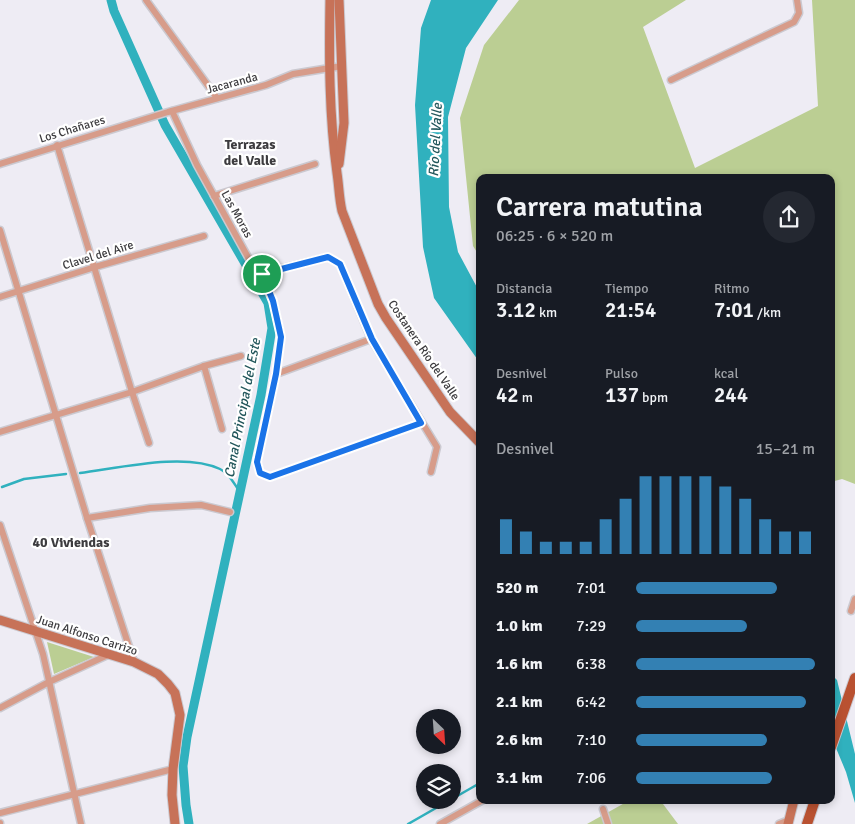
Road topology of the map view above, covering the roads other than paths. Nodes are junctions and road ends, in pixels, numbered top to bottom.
1 (146, 0) edge
2 (330, 0) edge
3 (339, 0) edge
4 (797, 0) edge
5 (342, 66) junction
6 (329, 67) junction
7 (671, 80) dead end
8 (217, 98) junction
9 (170, 111) junction
10 (152, 118) joint
11 (57, 145) junction
12 (0, 164) edge
13 (315, 164) dead end
14 (338, 176) junction
15 (214, 196) junction
16 (0, 230) edge
17 (204, 236) dead end
18 (95, 267) junction
19 (262, 274) junction
20 (19, 291) junction
21 (0, 297) edge
22 (372, 339) junction
23 (241, 356) dead end
24 (204, 366) junction
25 (276, 374) junction
26 (132, 392) junction
27 (55, 415) junction
28 (421, 423) junction
29 (222, 428) dead end
30 (0, 432) edge
31 (476, 439) edge
32 (149, 443) dead end
33 (431, 472) dead end
34 (230, 512) dead end
35 (87, 518) junction
36 (0, 524) edge
37 (855, 599) edge
38 (851, 611) dead end
39 (0, 620) edge
40 (35, 631) junction
41 (110, 654) junction
42 (134, 662) junction
43 (855, 678) edge
44 (49, 682) junction
45 (0, 708) edge
46 (835, 736) edge
47 (173, 770) junction
48 (74, 794) junction
49 (476, 804) edge
50 (793, 804) edge
51 (813, 804) edge
52 (603, 809) dead end
53 (0, 813) edge
54 (789, 822) edge
55 (81, 824) edge
56 (175, 824) edge
57 (440, 824) edge
58 (608, 824) edge
59 (779, 824) edge
60 (807, 824) edge

1 - 8 street
2 - 6 main road, Costanera Río del Valle
3 - 5 main road, Costanera Río del Valle
4 - 7 street
5 - 6 street, Jacaranda
5 - 14 main road, Costanera Río del Valle
6 - 8 street, Jacaranda
6 - 14 main road, Costanera Río del Valle
8 - 9 street, Jacaranda
9 - 10 street, Jacaranda
9 - 15 street, Las Moras
10 - 11 street, Los Chañares
11 - 12 street, Los Chañares
11 - 18 street
13 - 15 street
14 - 31 main road, Costanera Río del Valle
15 - 19 street, Las Moras
16 - 20 street
17 - 18 street, Clavel del Aire
18 - 20 street, Clavel del Aire
18 - 26 street
19 - 22 street
19 - 25 street, Las Moras
20 - 21 street, Clavel del Aire
20 - 27 street
22 - 25 street
22 - 28 street
23 - 24 street
24 - 26 street
24 - 29 street
25 - 28 street, Las Moras
26 - 27 street
26 - 32 street
27 - 30 street
27 - 35 street
28 - 33 street
34 - 35 street
35 - 42 street
36 - 40 street
37 - 38 street
39 - 40 main road, Juan Alfonso Carrizo
40 - 41 main road, Juan Alfonso Carrizo
40 - 44 street
41 - 42 main road, Juan Alfonso Carrizo
41 - 44 street
42 - 47 main road, Juan Alfonso Carrizo
43 - 46 main road
44 - 45 street
44 - 48 street
47 - 48 street
47 - 56 main road, Juan Alfonso Carrizo
48 - 53 street
48 - 55 street
49 - 57 street
50 - 54 main road
51 - 60 main road
52 - 58 street
54 - 59 street

